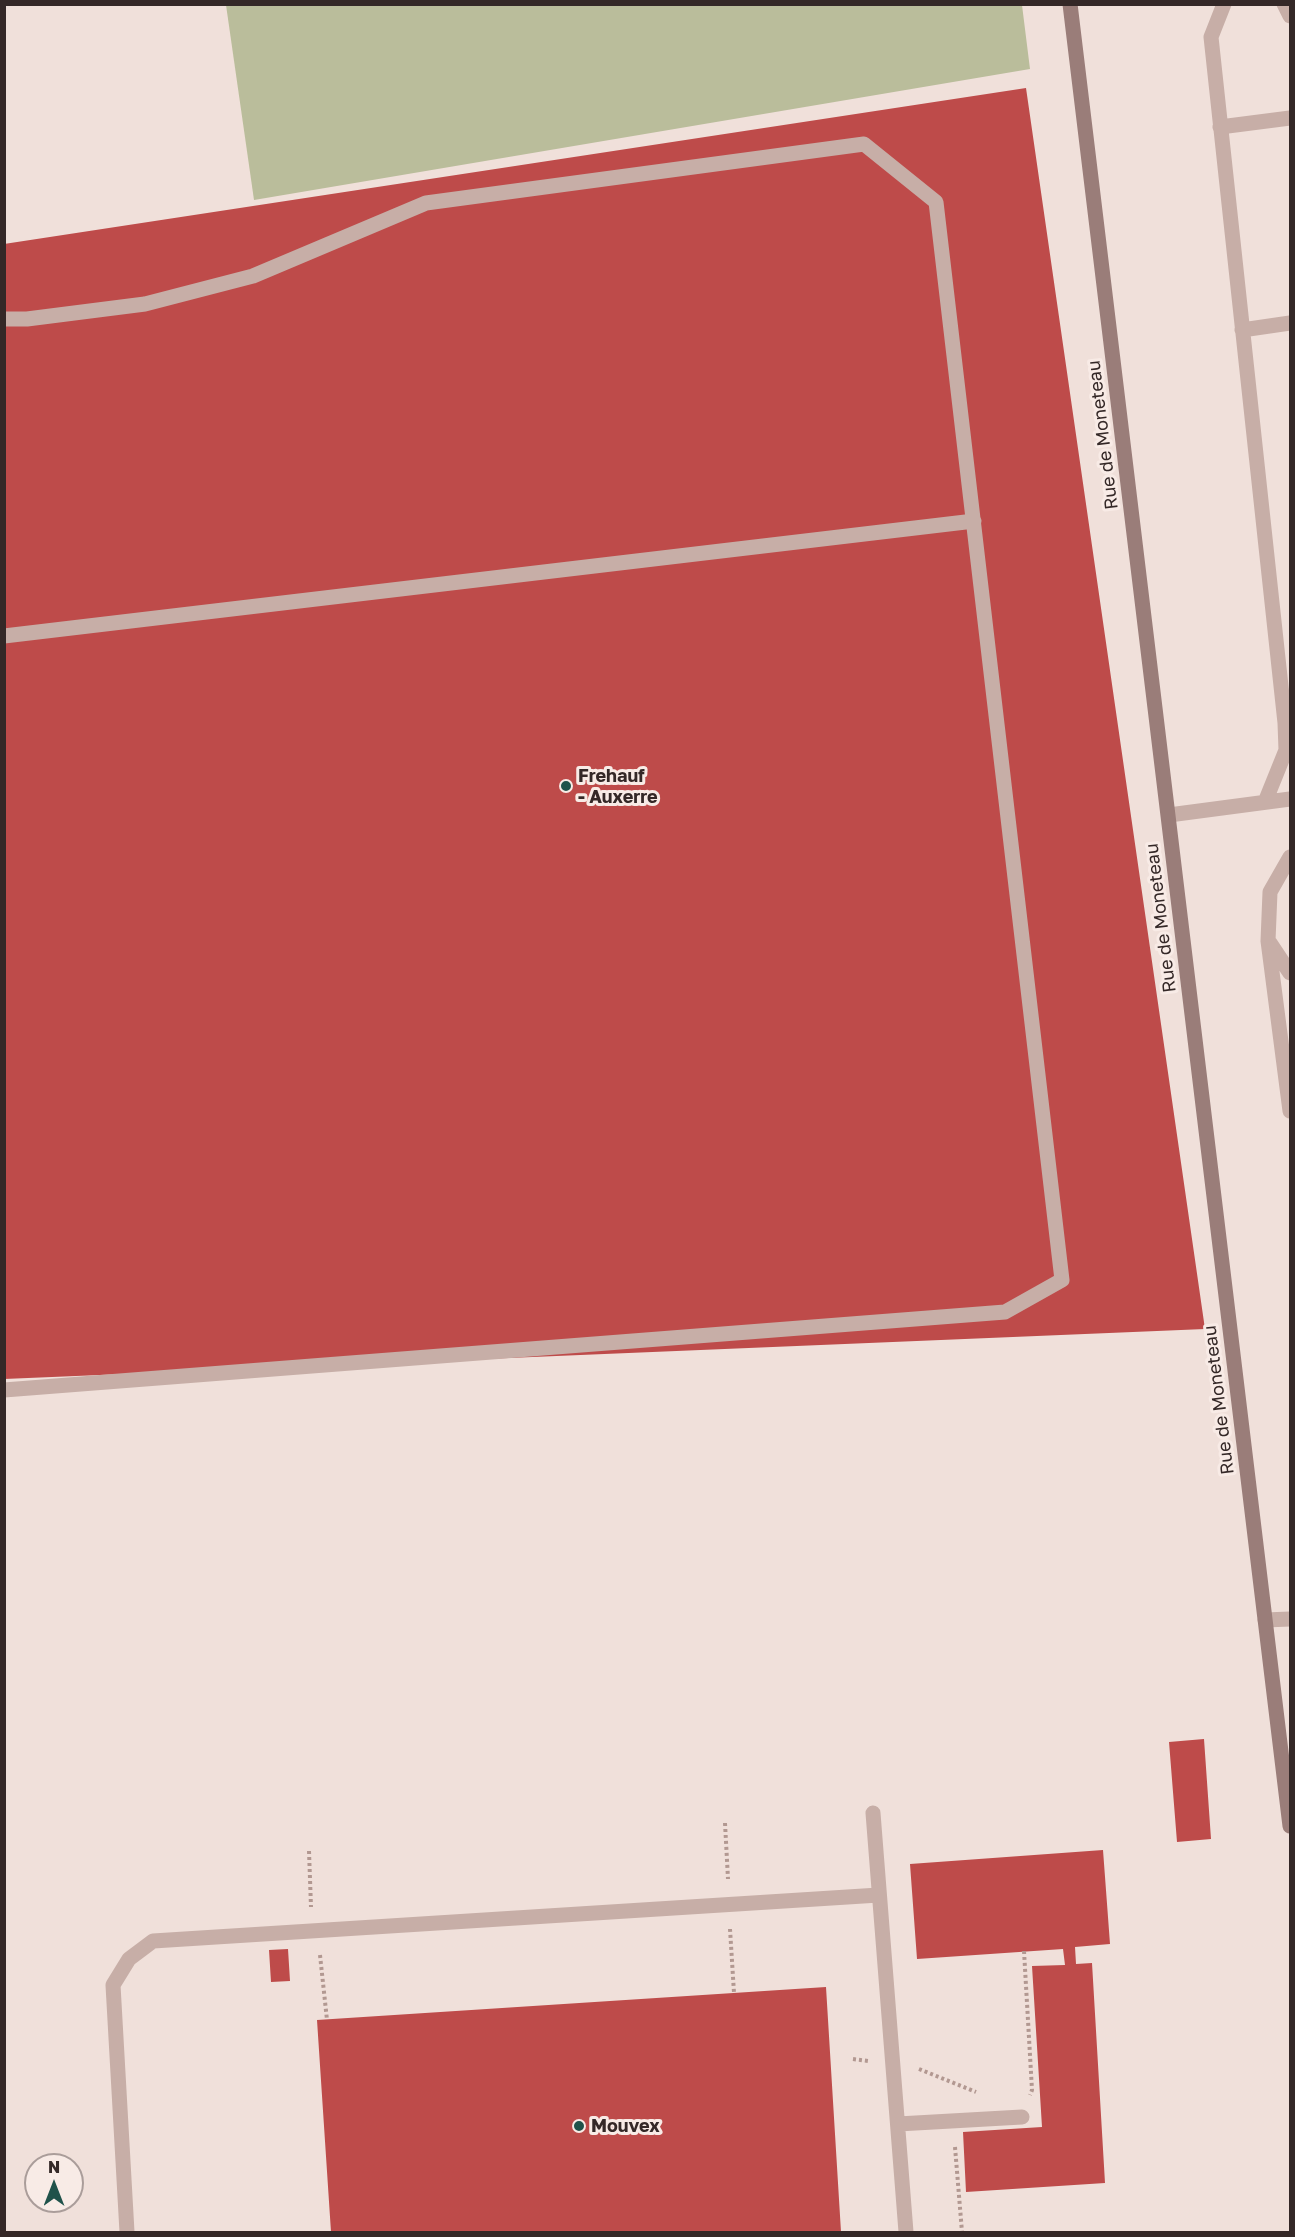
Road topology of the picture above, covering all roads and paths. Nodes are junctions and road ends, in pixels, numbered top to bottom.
1 (1070, 4) edge
2 (1224, 4) edge
3 (1284, 4) edge
4 (1290, 16) edge
5 (1290, 118) edge
6 (1220, 127) junction
7 (4, 319) edge
8 (1290, 323) edge
9 (1242, 330) junction
10 (974, 521) junction
11 (4, 636) edge
12 (1284, 656) edge
13 (1290, 799) edge
14 (1265, 802) junction
15 (1169, 815) junction
16 (1290, 857) edge
17 (1268, 941) junction
18 (1290, 973) edge
19 (1290, 1112) edge
20 (4, 1390) edge
21 (1290, 1619) edge
22 (1265, 1620) junction
23 (873, 1813) dead end
24 (1290, 1826) edge
25 (879, 1895) junction
26 (1024, 1951) dead end
27 (854, 2059) dead end
28 (893, 2064) junction
29 (978, 2093) dead end
30 (1022, 2117) joint
31 (952, 2121) junction
32 (898, 2124) junction
33 (127, 2232) edge
34 (906, 2232) edge
35 (962, 2232) edge

1 - 15 main road, Rue de Moneteau
2 - 6 lane
3 - 4 lane
5 - 6 lane
6 - 9 lane
7 - 10 lane
8 - 9 lane
9 - 12 lane
10 - 11 lane
10 - 20 lane
12 - 14 lane
13 - 14 lane
14 - 15 lane
15 - 22 main road, Rue de Moneteau
16 - 17 lane
17 - 18 lane
17 - 19 lane
21 - 22 lane
22 - 24 main road, Rue de Moneteau
23 - 25 lane
25 - 28 lane
25 - 33 lane
26 - 30 path
27 - 28 path
28 - 29 path
28 - 32 lane
30 - 31 lane
31 - 32 lane
31 - 35 path
32 - 34 lane

